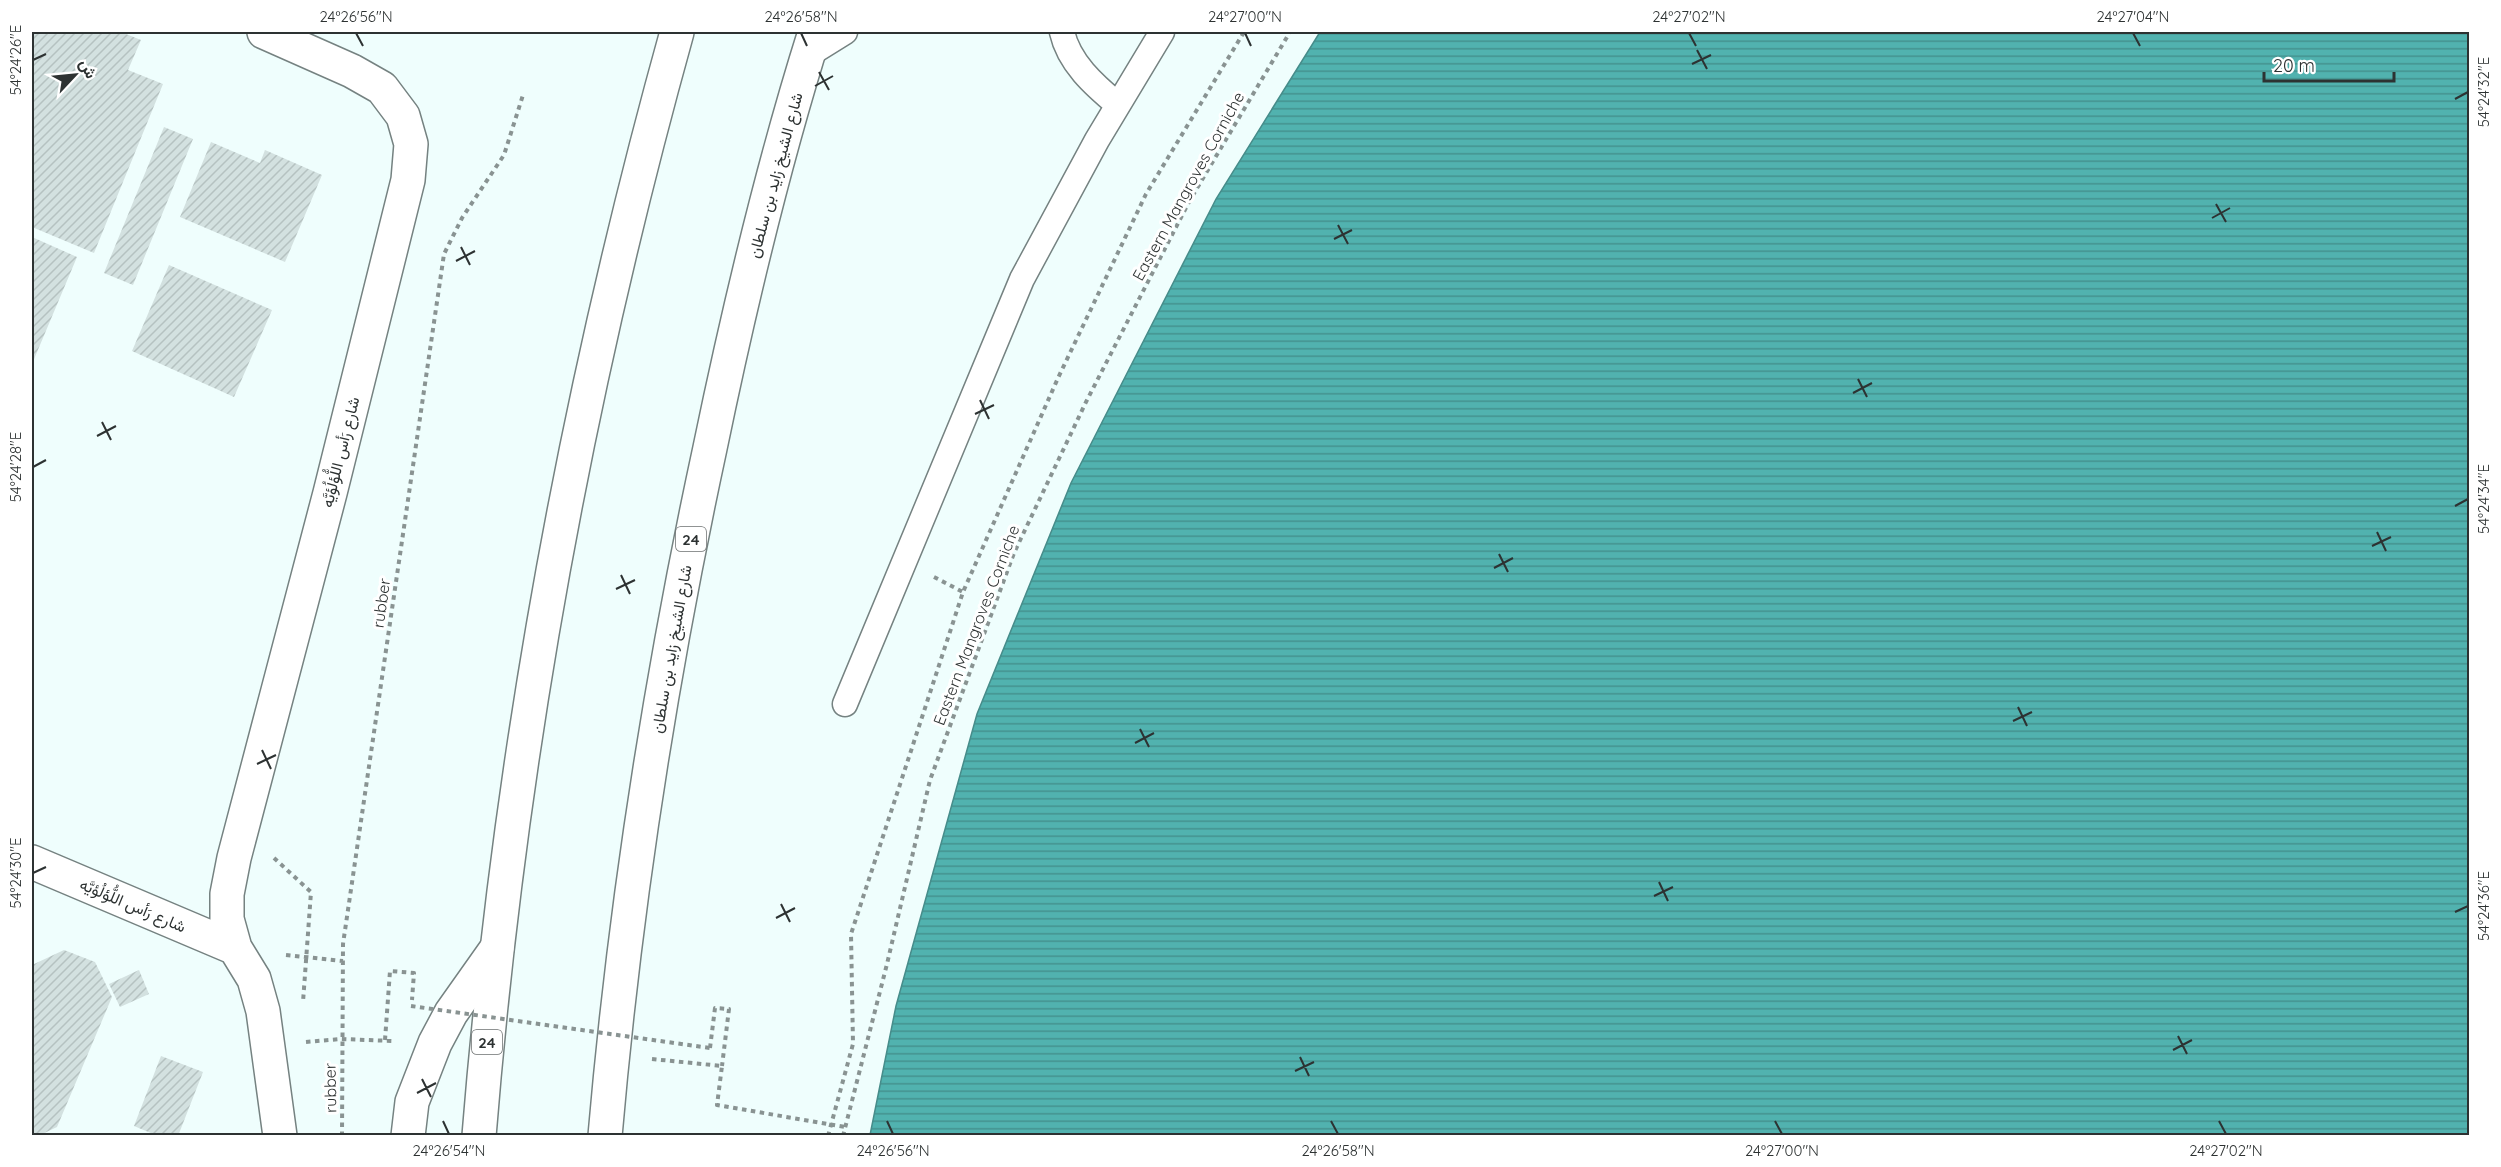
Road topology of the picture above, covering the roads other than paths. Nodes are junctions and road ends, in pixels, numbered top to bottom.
1 (264, 32) edge
2 (677, 32) edge
3 (845, 32) edge
4 (1062, 32) edge
5 (1162, 32) edge
6 (812, 43) edge
7 (1118, 105) junction
8 (844, 704) dead end
9 (32, 862) edge
10 (235, 948) junction
11 (497, 948) junction
12 (280, 1136) edge
13 (408, 1136) edge
14 (479, 1136) edge
15 (605, 1136) edge

1 - 10 main road, شارع رَأس اللُّؤلُؤيَّه
2 - 11 main road, 24
3 - 6 lane
4 - 7 lane
5 - 7 lane
6 - 15 main road, شارع الشيخ زايد بن سلطان / 24
7 - 8 lane
9 - 10 main road, شارع رَأس اللُّؤلُؤيَّه
10 - 12 main road, شارع رَأس اللُّؤلُؤيَّه
11 - 13 main road
11 - 14 main road, 24

